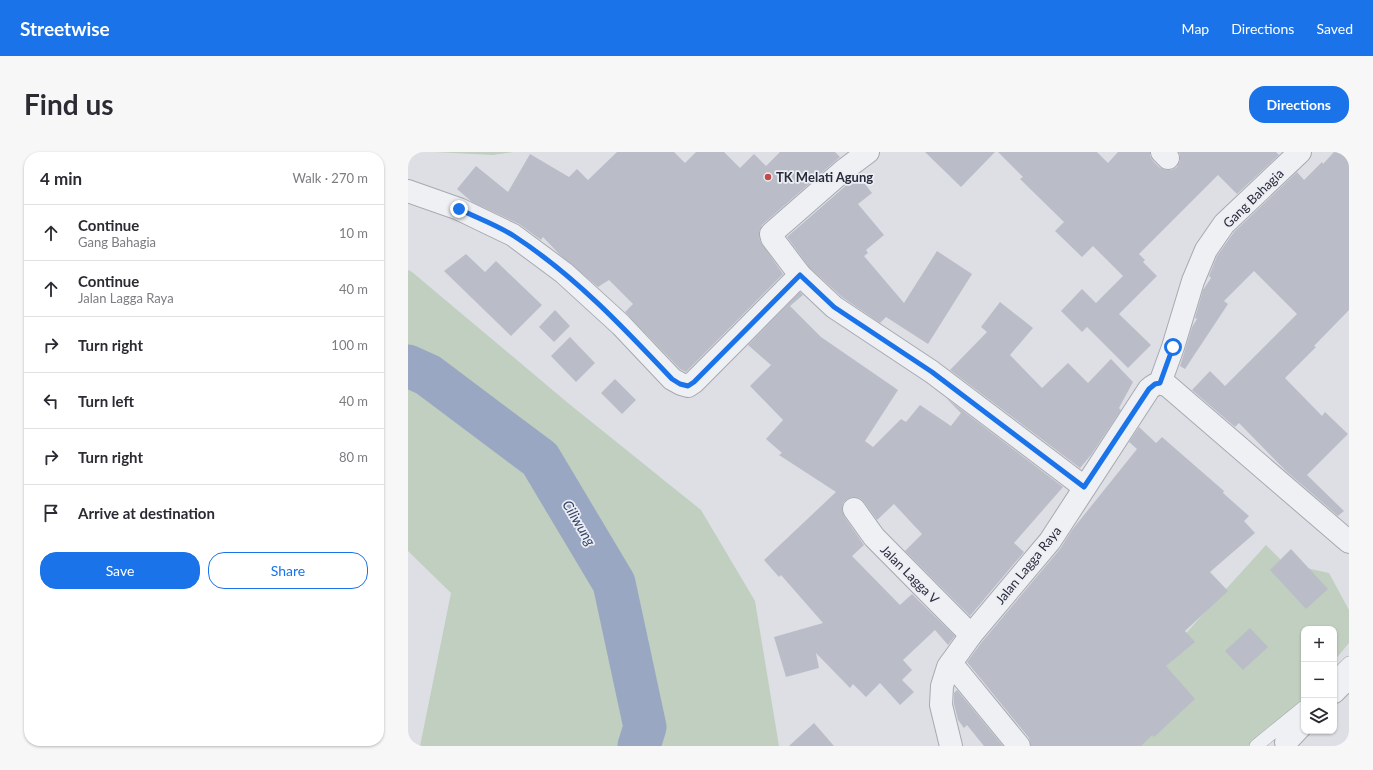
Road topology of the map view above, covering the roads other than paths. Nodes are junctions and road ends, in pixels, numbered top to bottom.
1 (868, 152) edge
2 (1300, 152) edge
3 (408, 191) edge
4 (800, 275) junction
5 (1160, 383) junction
6 (1084, 487) junction
7 (854, 509) dead end
8 (1349, 542) edge
9 (971, 635) junction
10 (951, 663) junction
11 (1349, 663) edge
12 (1337, 675) edge
13 (1349, 677) edge
14 (1337, 689) edge
15 (1301, 709) edge
16 (1301, 726) edge
17 (1286, 742) dead end
18 (951, 746) edge
19 (1019, 746) edge
20 (1256, 746) edge

1 - 4 street
2 - 5 street, Gang Bahagia
3 - 4 street
4 - 6 street
5 - 6 street, Jalan Lagga Raya
5 - 8 street
6 - 9 street, Jalan Lagga Raya
7 - 9 street, Jalan Lagga V
9 - 10 street, Jalan Lagga Raya
10 - 18 street, Jalan Lagga Raya
10 - 19 street
11 - 12 lane
13 - 14 street
15 - 20 lane
16 - 17 street

